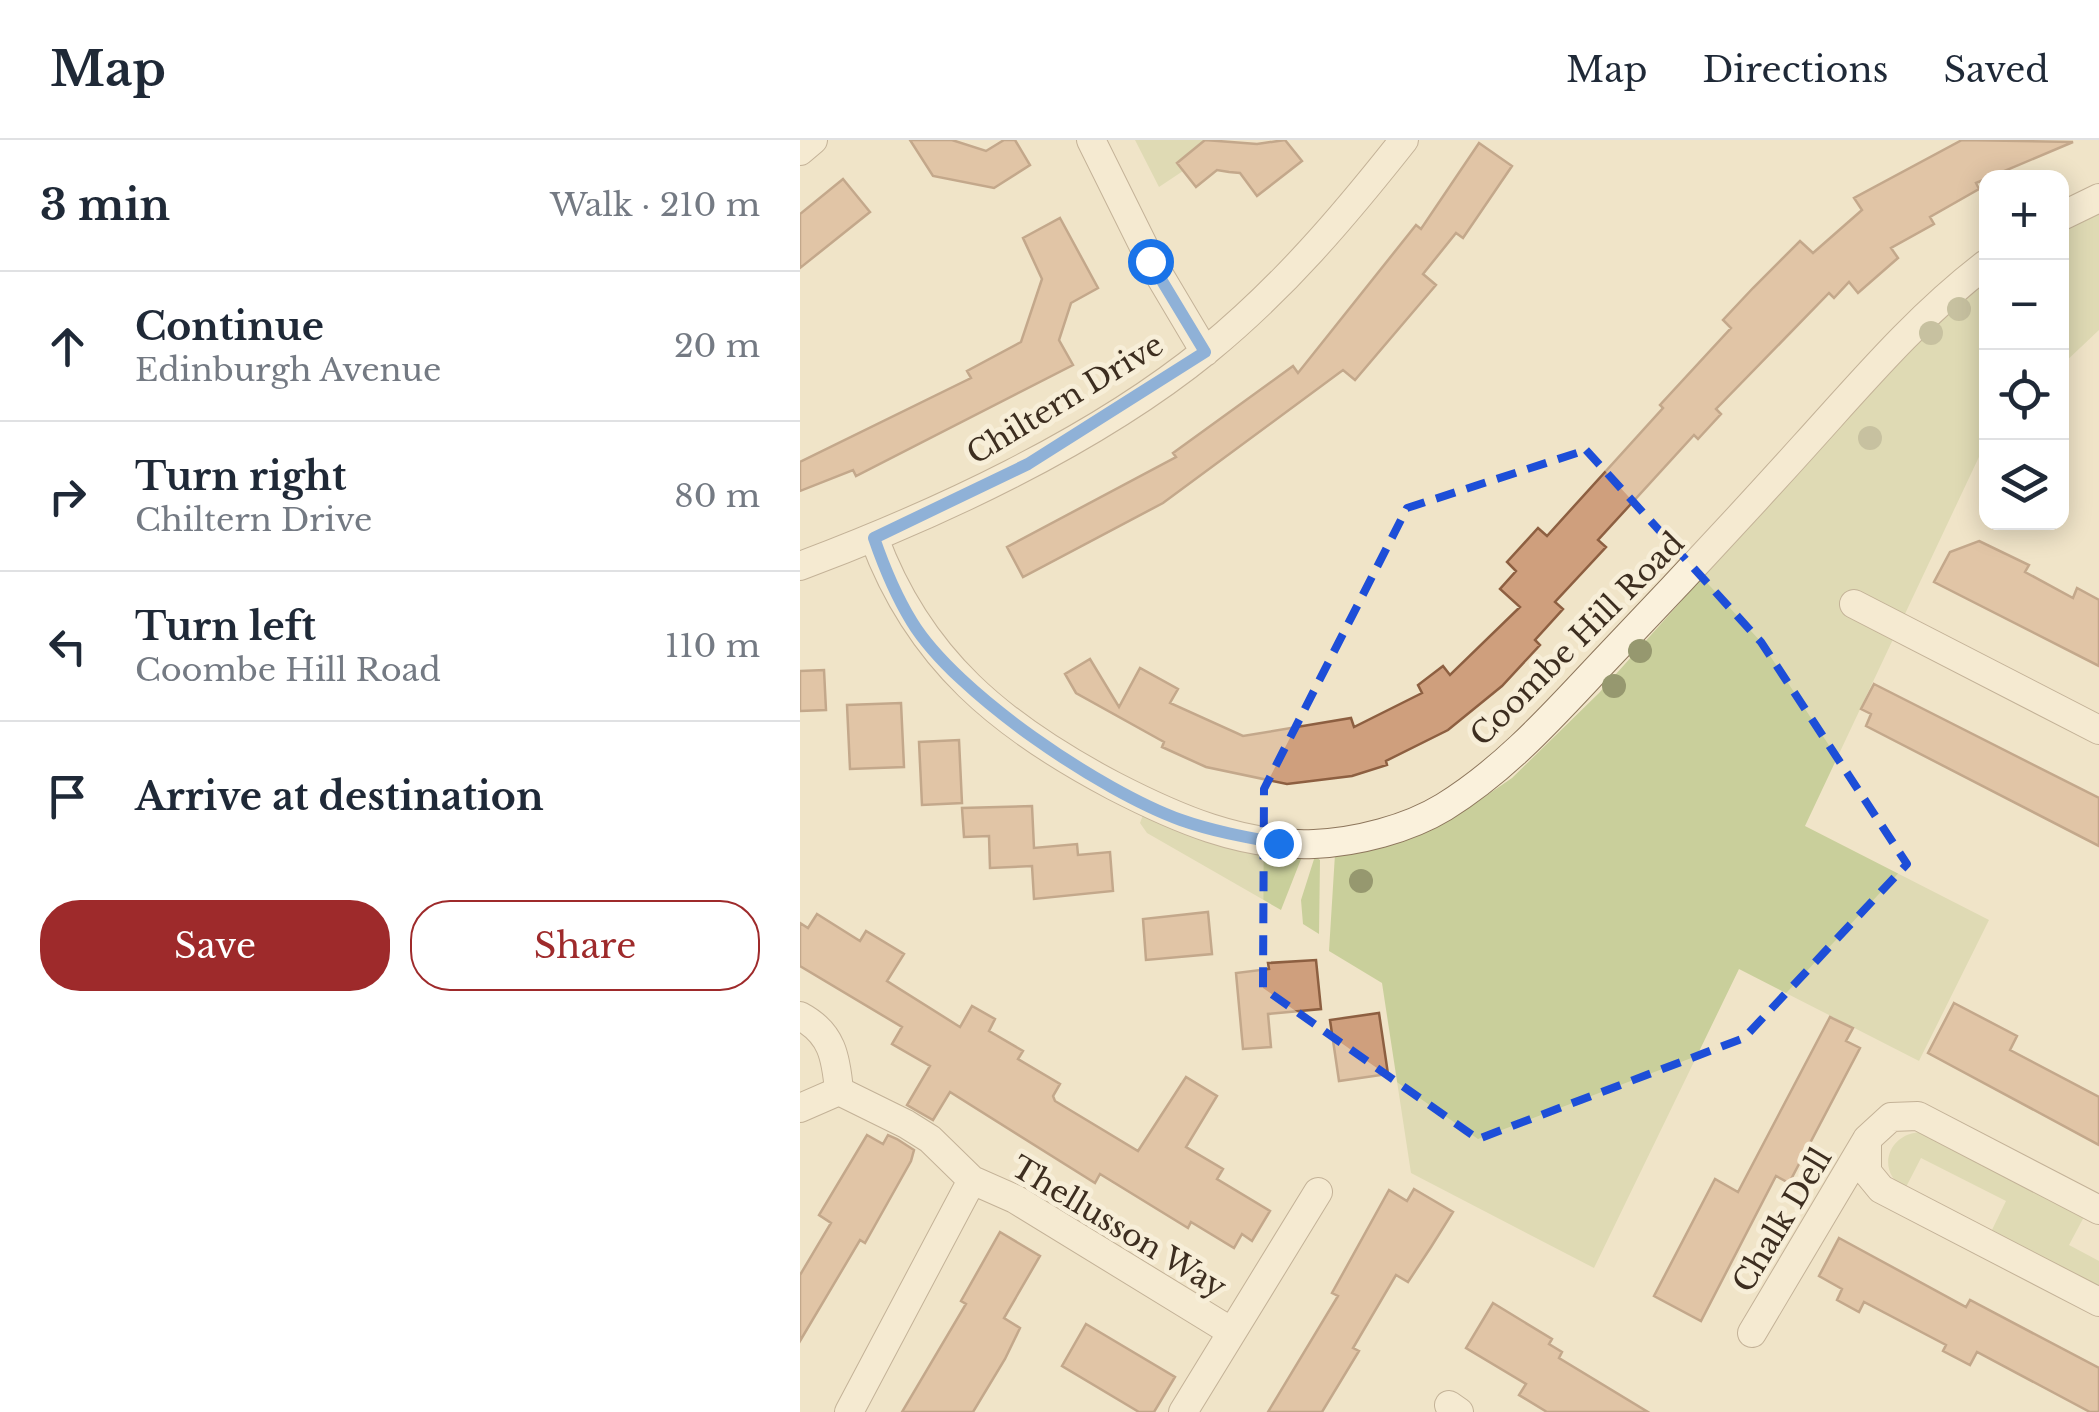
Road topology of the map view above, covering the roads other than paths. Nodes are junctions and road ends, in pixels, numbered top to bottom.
1 (813, 140) edge
2 (1091, 140) edge
3 (1404, 140) edge
4 (800, 151) edge
5 (2099, 198) edge
6 (2069, 213) edge
7 (1979, 270) edge
8 (1205, 352) junction
9 (874, 538) junction
10 (800, 566) edge
11 (1854, 604) dead end
12 (2099, 730) edge
13 (800, 1016) edge
14 (839, 1091) junction
15 (800, 1108) edge
16 (1867, 1139) junction
17 (972, 1180) junction
18 (1318, 1192) dead end
19 (2099, 1210) edge
20 (2099, 1302) edge
21 (1232, 1332) junction
22 (1752, 1333) dead end
23 (849, 1412) edge
24 (1183, 1412) edge

1 - 4 street
2 - 8 street
3 - 8 street, Chiltern Drive
5 - 6 street
7 - 9 street, Coombe Hill Road
8 - 9 street, Chiltern Drive
9 - 10 street, Chiltern Drive
11 - 12 street
13 - 14 street
14 - 15 street
14 - 17 street, Thellusson Way
16 - 19 street
16 - 20 street
16 - 22 street, Chalk Dell
17 - 21 street, Thellusson Way
17 - 23 street, Thellusson Way
18 - 21 street, Thellusson Way
21 - 24 street, Thellusson Way

